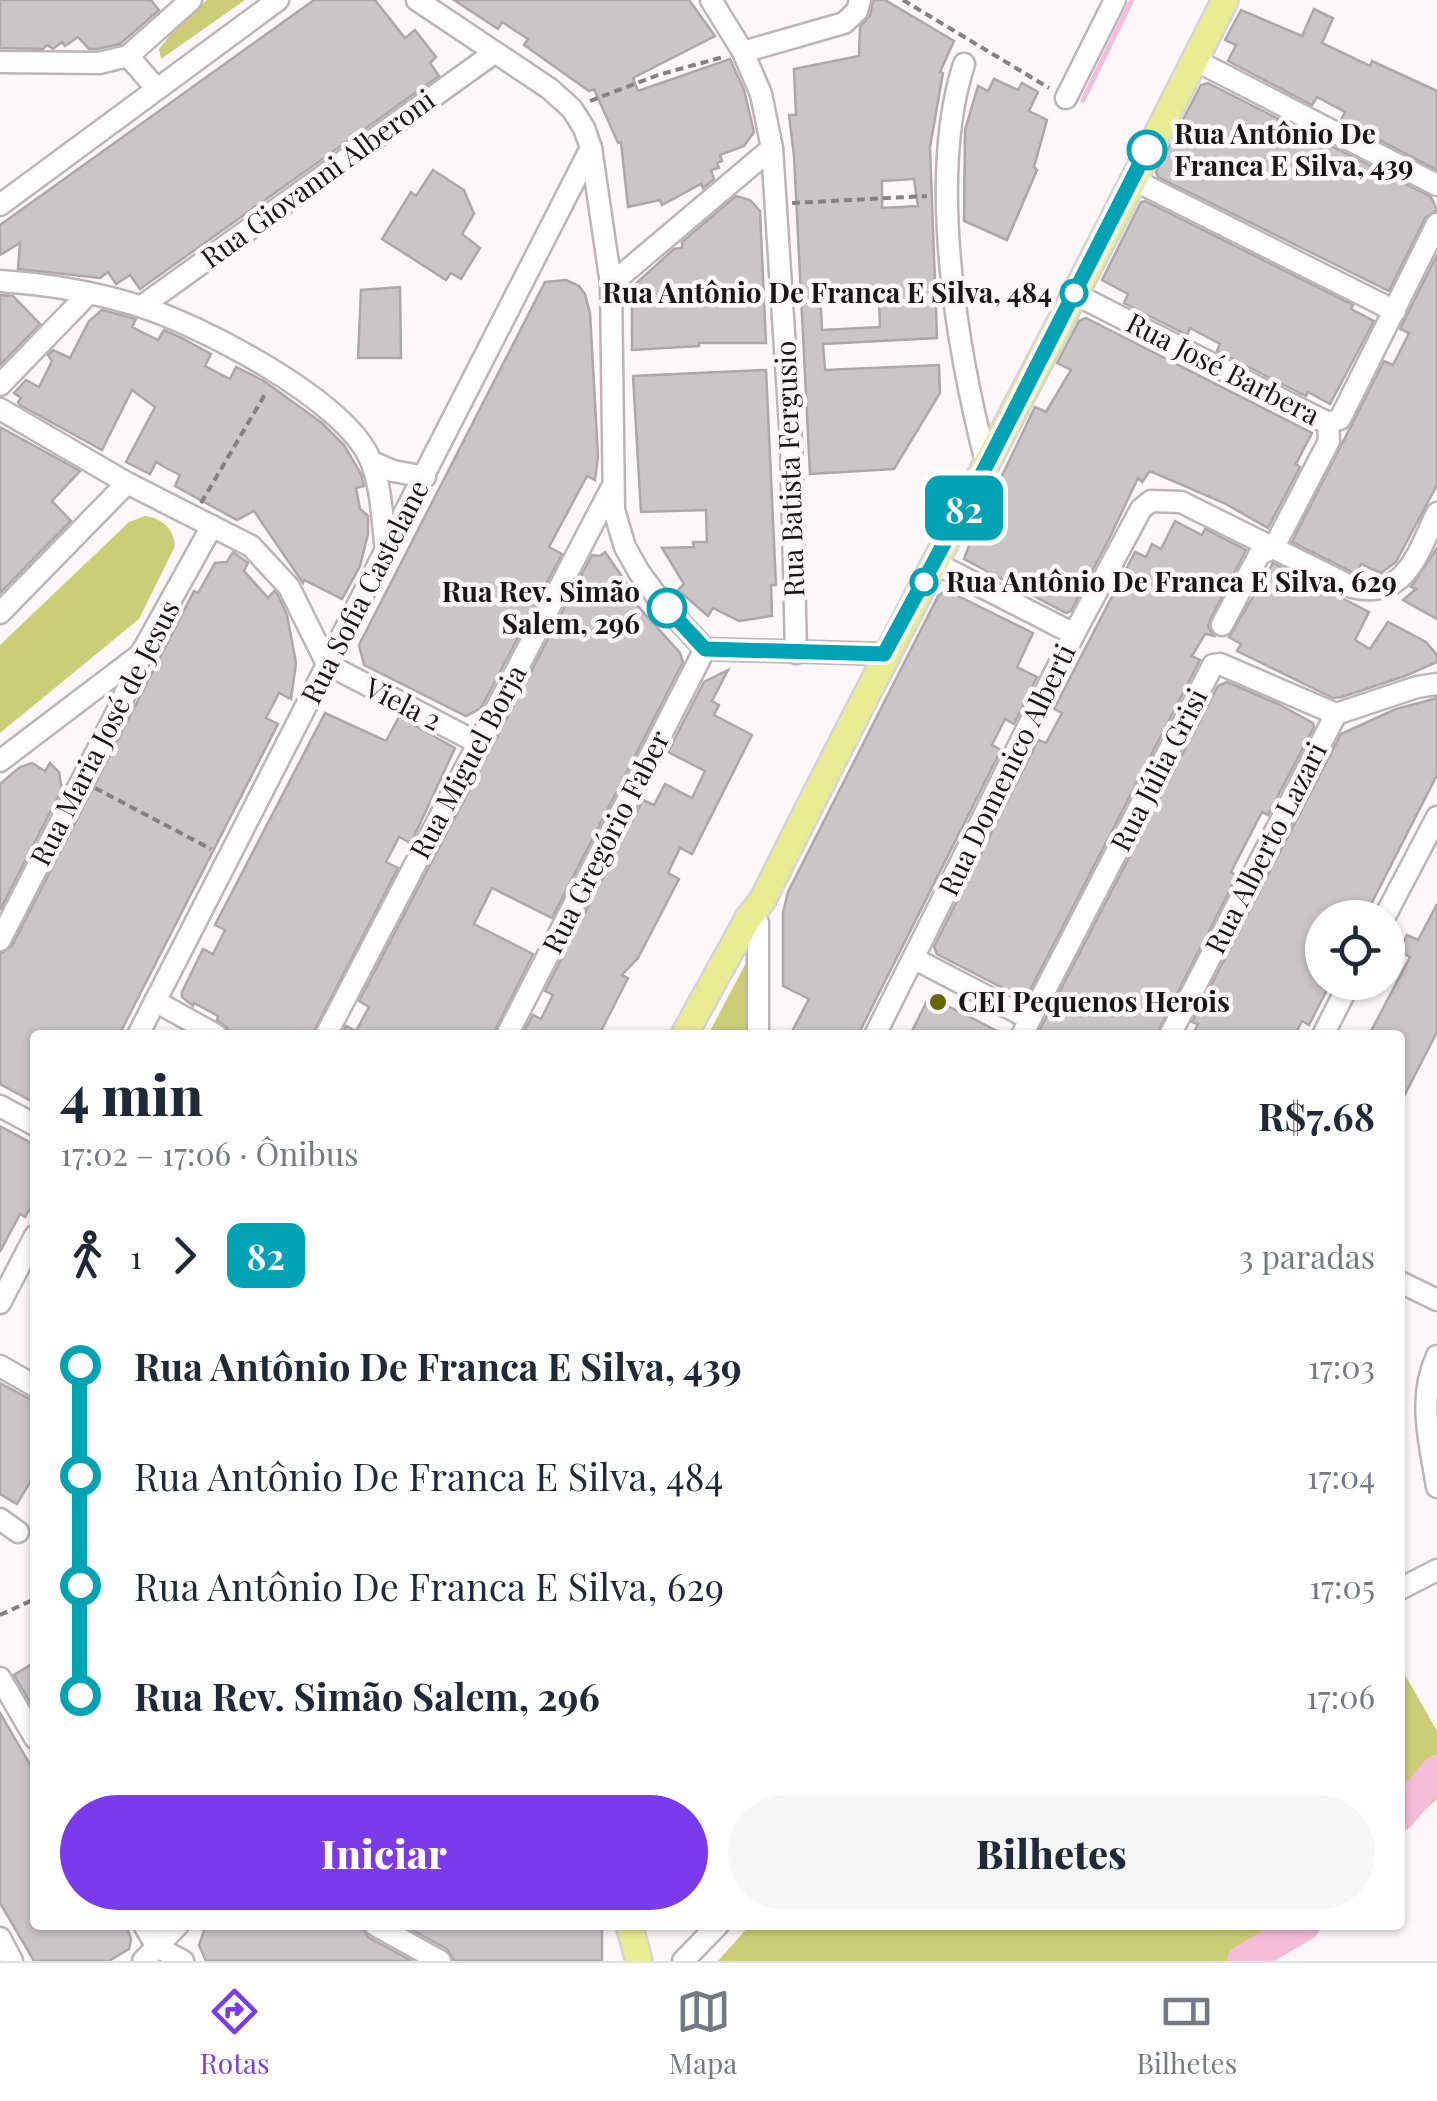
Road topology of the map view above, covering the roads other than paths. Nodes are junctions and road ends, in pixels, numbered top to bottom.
1 (192, 0) edge
2 (278, 0) edge
3 (417, 0) edge
4 (711, 0) edge
5 (860, 0) edge
6 (1225, 0) edge
7 (1107, 4) edge
8 (494, 52) junction
9 (743, 52) junction
10 (128, 56) junction
11 (1195, 60) junction
12 (0, 62) edge
13 (964, 64) dead end
14 (157, 89) junction
15 (1066, 98) road end
16 (591, 148) junction
17 (772, 148) junction
18 (1132, 179) junction
19 (1437, 185) edge
20 (0, 205) edge
21 (1437, 224) edge
22 (0, 281) edge
23 (611, 284) junction
24 (89, 293) junction
25 (1073, 293) junction
26 (142, 306) junction
27 (1395, 311) junction
28 (0, 385) edge
29 (0, 409) edge
30 (1328, 423) junction
31 (372, 462) junction
32 (986, 466) junction
33 (424, 477) junction
34 (127, 483) junction
35 (611, 489) junction
36 (1437, 513) edge
37 (203, 521) junction
38 (1274, 548) junction
39 (386, 550) junction
40 (935, 562) junction
41 (0, 612) edge
42 (1222, 625) dead end
43 (1074, 634) junction
44 (705, 649) junction
45 (142, 652) junction
46 (796, 653) junction
47 (884, 654) junction
48 (327, 664) junction
49 (1437, 684) edge
50 (1336, 714) junction
51 (478, 743) junction
52 (0, 761) edge
53 (1437, 817) edge
54 (1393, 900) edge
55 (756, 914) junction
56 (0, 940) edge
57 (915, 958) junction
58 (1341, 1000) edge
59 (155, 1001) junction
60 (1026, 1027) edge
61 (140, 1030) edge
62 (207, 1030) edge
63 (329, 1030) edge
64 (511, 1030) edge
65 (687, 1030) edge
66 (702, 1030) edge
67 (758, 1030) edge
68 (878, 1030) edge
69 (1173, 1030) edge
70 (1326, 1030) edge
71 (0, 1106) edge
72 (30, 1123) edge
73 (30, 1246) edge
74 (1405, 1284) edge
75 (1437, 1300) edge
76 (0, 1304) edge
77 (1437, 1356) edge
78 (0, 1366) edge
79 (30, 1383) edge
80 (1437, 1488) edge
81 (0, 1519) edge
82 (18, 1532) dead end
83 (1437, 1570) edge
84 (1405, 1586) edge
85 (0, 1678) edge
86 (30, 1729) edge
87 (173, 1930) edge
88 (384, 1930) edge
89 (630, 1930) edge
90 (713, 1930) edge
91 (0, 1938) edge
92 (150, 1954) edge
93 (12, 1961) edge
94 (183, 1961) edge
95 (440, 1961) edge
96 (639, 1961) edge
97 (683, 1961) edge

1 - 10 street
2 - 14 street
3 - 8 street
4 - 9 street, Rua Batista Fergusio
5 - 9 street
6 - 11 main road
7 - 15 street
8 - 16 street
8 - 26 street, Rua Giovanni Alberoni
9 - 17 street, Rua Batista Fergusio
10 - 12 street
10 - 14 street
11 - 18 main road
11 - 19 street
13 - 32 street
14 - 20 street
16 - 23 street
16 - 33 street, Rua Sofia Castelane
17 - 23 street
17 - 46 street, Rua Batista Fergusio
18 - 25 main road
18 - 27 street
21 - 27 street, Rua José Barbera
22 - 24 street
23 - 35 street
24 - 26 street
24 - 28 street
25 - 30 street, Rua José Barbera
25 - 32 main road
26 - 31 street
27 - 30 street, Rua José Barbera
29 - 34 street
30 - 38 street
31 - 33 street
31 - 39 street
32 - 40 main road
33 - 39 street, Rua Sofia Castelane
34 - 37 street
34 - 41 street
35 - 44 street
35 - 51 street, Rua Miguel Borja
36 - 38 street, Rua Domenico Alberti
37 - 45 street, Rua Maria José de Jesus
37 - 48 street
38 - 42 street
38 - 43 street, Rua Domenico Alberti
39 - 48 street, Rua Sofia Castelane
40 - 43 street
40 - 47 main road
43 - 57 street, Rua Domenico Alberti
44 - 46 street
44 - 64 street, Rua Gregório Faber
45 - 52 street
45 - 56 street, Rua Maria José de Jesus
46 - 47 street
47 - 55 main road
48 - 51 street, Viela 2
48 - 59 street, Rua Sofia Castelane
49 - 50 street
50 - 60 street, Rua Júlia Grisi
50 - 69 street, Rua Alberto Lazari
51 - 63 street, Rua Miguel Borja
53 - 54 street
55 - 65 main road
55 - 66 main road
55 - 67 street
57 - 60 street
57 - 68 street, Rua Domenico Alberti
58 - 70 street
59 - 61 street, Rua Sofia Castelane
59 - 62 street
71 - 72 street
73 - 76 street
74 - 75 street
77 - 80 street
78 - 79 street
81 - 82 street
83 - 84 street
85 - 86 street
87 - 92 street
88 - 95 street
89 - 96 main road
90 - 97 street
91 - 93 street
92 - 94 street

